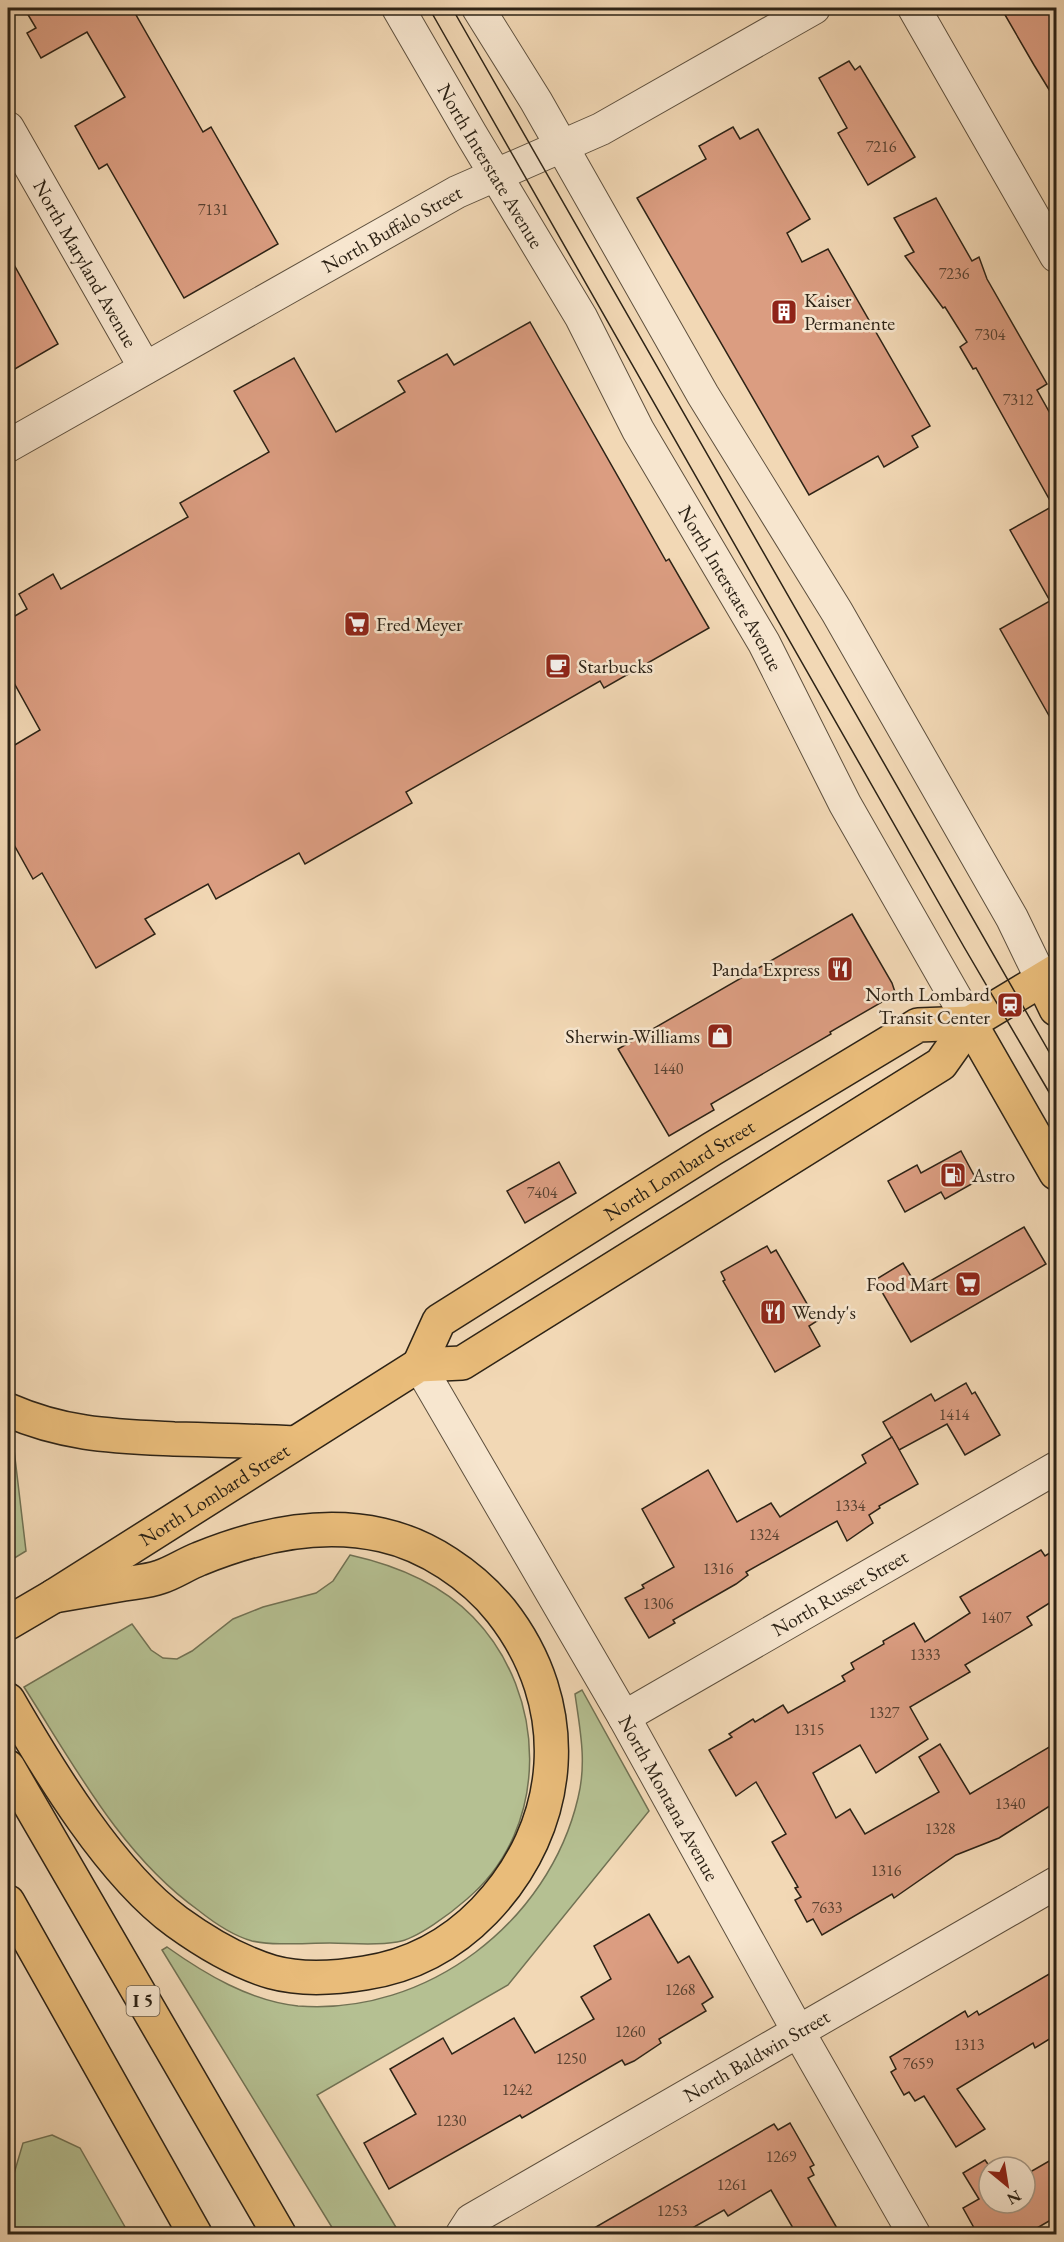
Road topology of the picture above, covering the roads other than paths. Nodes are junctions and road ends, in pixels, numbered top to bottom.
1 (398, 8) edge
2 (478, 8) edge
3 (814, 8) edge
4 (914, 8) edge
5 (8, 129) edge
6 (562, 146) junction
7 (496, 175) junction
8 (1056, 256) edge
9 (145, 368) junction
10 (8, 446) edge
11 (1049, 975) edge
12 (1056, 1009) edge
13 (970, 1023) junction
14 (1056, 1173) edge
15 (419, 1365) junction
16 (8, 1410) edge
17 (294, 1443) junction
18 (1056, 1468) edge
19 (54, 1596) junction
20 (8, 1623) edge
21 (8, 1701) edge
22 (624, 1717) junction
23 (8, 1767) edge
24 (1056, 1883) edge
25 (8, 1902) edge
26 (798, 2031) junction
27 (195, 2235) edge
28 (279, 2235) edge
29 (462, 2235) edge
30 (914, 2235) edge

1 - 7 street, North Interstate Avenue
2 - 6 street
3 - 6 street, North Buffalo Street
4 - 8 street
5 - 9 street, North Maryland Avenue
6 - 7 street, North Buffalo Street
6 - 11 street
7 - 9 street, North Buffalo Street
7 - 13 street, North Interstate Avenue
9 - 10 street, North Buffalo Street
11 - 12 main road
11 - 13 main road, North Lombard Street
13 - 14 main road, North Interstate Avenue
13 - 15 main road, North Lombard Street
13 - 15 main road, North Lombard Street
15 - 17 main road, North Lombard Street
15 - 22 street, North Montana Avenue
16 - 17 main road
17 - 19 main road, North Lombard Street
18 - 22 street, North Russet Street
19 - 20 main road, North Lombard Street
19 - 21 main road
22 - 26 street, North Montana Avenue
23 - 28 main road, I 5
24 - 26 street, North Baldwin Street
25 - 27 main road
26 - 29 street, North Baldwin Street
26 - 30 street, North Montana Avenue

